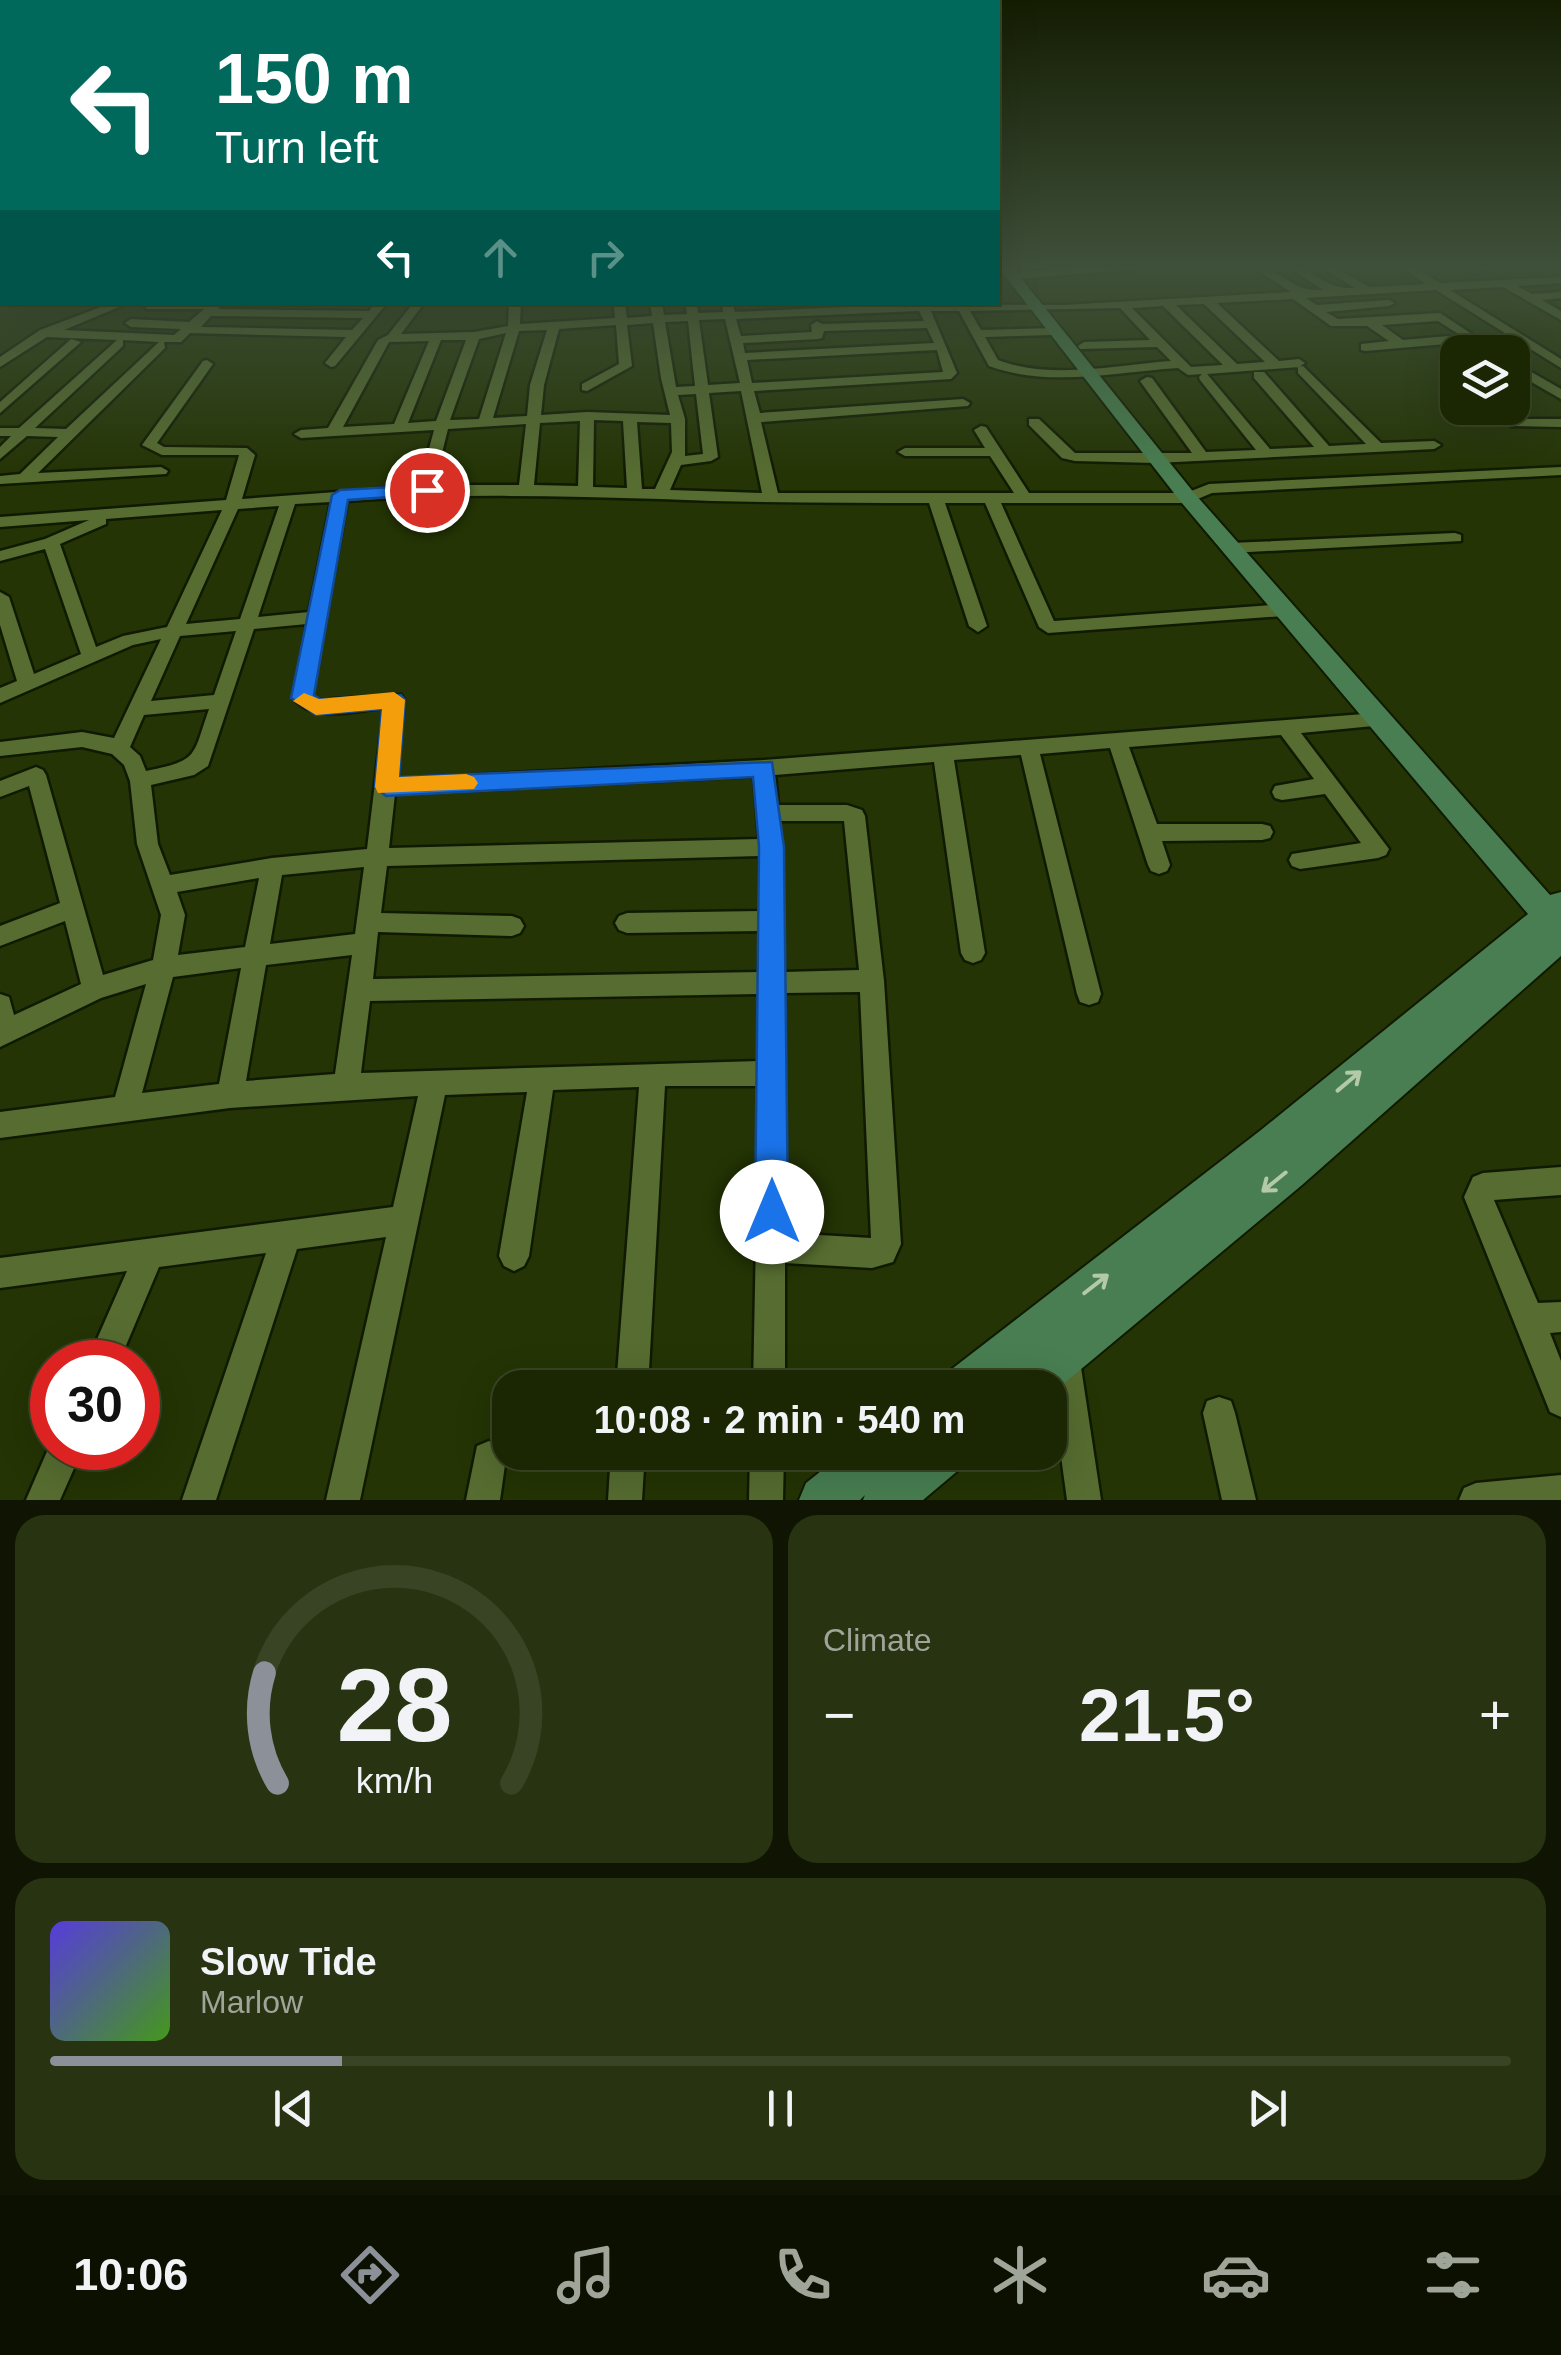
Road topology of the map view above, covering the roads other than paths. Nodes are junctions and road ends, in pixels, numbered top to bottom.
1 (39, 337) edge
2 (123, 337) edge
3 (178, 337) edge
4 (352, 337) edge
5 (455, 337) edge
6 (474, 337) edge
7 (511, 337) edge
8 (548, 337) edge
9 (622, 337) edge
10 (661, 337) edge
11 (697, 337) edge
12 (737, 337) edge
13 (786, 337) edge
14 (938, 337) edge
15 (980, 337) edge
16 (1059, 337) edge
17 (1153, 337) edge
18 (1202, 337) edge
19 (1246, 337) edge
20 (1391, 337) edge
21 (1518, 337) edge
22 (392, 338) joint
23 (436, 338) junction
24 (738, 340) junction
25 (1440, 341) edge
26 (76, 342) dead end
27 (1158, 342) junction
28 (118, 343) dead end
29 (1401, 344) junction
30 (161, 345) dead end
31 (942, 346) junction
32 (1365, 347) dead end
33 (741, 357) junction
34 (1083, 358) junction
35 (0, 363) edge
36 (331, 363) dead end
37 (207, 364) dead end
38 (1178, 364) junction
39 (1275, 364) junction
40 (1561, 364) edge
41 (1234, 368) junction
42 (1259, 375) dead end
43 (1206, 378) dead end
44 (1530, 380) edge
45 (1147, 381) dead end
46 (587, 387) dead end
47 (748, 387) junction
48 (704, 389) junction
49 (672, 392) junction
50 (1561, 395) edge
51 (963, 403) dead end
52 (0, 409) edge
53 (587, 416) junction
54 (754, 418) junction
55 (532, 419) junction
56 (630, 419) junction
57 (678, 419) junction
58 (485, 422) junction
59 (1034, 422) dead end
60 (1530, 423) edge
61 (1561, 423) edge
62 (442, 424) junction
63 (400, 427) junction
64 (982, 430) dead end
65 (0, 432) edge
66 (23, 432) junction
67 (333, 432) junction
68 (70, 434) junction
69 (301, 434) dead end
70 (1434, 444) dead end
71 (1377, 447) junction
72 (1324, 449) junction
73 (905, 452) dead end
74 (996, 452) junction
75 (1265, 452) junction
76 (1248, 453) junction
77 (0, 455) edge
78 (1202, 455) junction
79 (1156, 459) junction
80 (677, 462) junction
81 (161, 471) dead end
82 (1266, 475) dead end
83 (1561, 475) edge
84 (24, 479) junction
85 (0, 480) edge
86 (425, 490) junction
87 (526, 490) junction
88 (584, 492) junction
89 (635, 494) junction
90 (340, 495) junction
91 (660, 495) junction
92 (935, 497) junction
93 (1192, 497) junction
94 (770, 498) junction
95 (991, 498) junction
96 (1024, 498) junction
97 (289, 499) junction
98 (232, 506) junction
99 (119, 513) junction
100 (0, 522) edge
101 (1455, 538) dead end
102 (51, 542) junction
103 (1230, 548) junction
104 (0, 556) edge
105 (0, 597) edge
106 (1284, 610) junction
107 (318, 617) junction
108 (248, 624) junction
109 (978, 626) dead end
110 (174, 631) junction
111 (90, 655) junction
112 (28, 685) junction
113 (0, 696) edge
114 (222, 700) junction
115 (138, 709) junction
116 (1377, 720) junction
117 (1286, 728) junction
118 (1117, 741) junction
119 (30, 746) junction
120 (120, 746) junction
121 (1029, 748) junction
122 (0, 749) edge
123 (942, 755) junction
124 (764, 768) junction
125 (36, 775) junction
126 (140, 780) junction
127 (1330, 786) junction
128 (386, 787) junction
129 (0, 789) edge
130 (1282, 792) dead end
131 (767, 813) junction
132 (1262, 832) dead end
133 (1149, 833) junction
134 (771, 847) junction
135 (374, 858) junction
136 (1300, 860) dead end
137 (1159, 865) dead end
138 (272, 867) junction
139 (164, 885) junction
140 (72, 908) junction
141 (771, 921) junction
142 (1558, 922) edge
143 (627, 923) dead end
144 (512, 926) dead end
145 (365, 932) junction
146 (0, 936) edge
147 (973, 953) dead end
148 (257, 955) junction
149 (165, 966) junction
150 (872, 981) junction
151 (772, 985) junction
152 (95, 989) junction
153 (360, 990) junction
154 (1089, 994) dead end
155 (0, 1006) edge
156 (3, 1033) edge
157 (772, 1073) junction
158 (653, 1074) junction
159 (542, 1078) junction
160 (434, 1083) junction
161 (346, 1086) junction
162 (230, 1095) junction
163 (125, 1109) junction
164 (0, 1125) edge
165 (1561, 1181) edge
166 (405, 1220) junction
167 (288, 1236) junction
168 (772, 1247) junction
169 (150, 1254) junction
170 (514, 1256) dead end
171 (0, 1274) edge
172 (1545, 1318) edge
173 (1059, 1336) junction
174 (113, 1340) edge
175 (633, 1370) edge
176 (769, 1370) edge
177 (997, 1370) edge
178 (1036, 1370) edge
179 (1561, 1401) edge
180 (1219, 1413) dead end
181 (489, 1458) dead end
182 (56, 1470) edge
183 (627, 1470) edge
184 (767, 1470) edge
185 (860, 1470) edge
186 (923, 1470) edge
187 (1561, 1492) edge
188 (43, 1500) edge
189 (199, 1500) edge
190 (342, 1500) edge
191 (483, 1500) edge
192 (625, 1500) edge
193 (766, 1500) edge
194 (823, 1500) edge
195 (887, 1500) edge
196 (1084, 1500) edge
197 (1238, 1500) edge
198 (1476, 1500) edge

1 - 35 street
2 - 3 street
4 - 36 street
5 - 23 street
6 - 62 street
7 - 58 street
8 - 55 street
9 - 46 street
10 - 49 street
11 - 48 street
12 - 24 street
13 - 24 street
14 - 31 street
15 - 34 street
16 - 34 street
17 - 27 street
18 - 41 street
19 - 39 street
20 - 29 street
21 - 40 street
22 - 23 street
22 - 67 street
23 - 63 street
24 - 33 street
25 - 29 street
26 - 52 street
27 - 34 street
27 - 38 street
28 - 66 street
29 - 32 street
30 - 68 street
31 - 33 street
31 - 47 street
33 - 47 street
34 - 38 street
34 - 79 street
37 - 98 street
38 - 41 street
39 - 41 street
39 - 71 street
42 - 72 street
43 - 75 street
44 - 50 street
45 - 78 street
47 - 48 street
47 - 54 street
48 - 49 street
48 - 80 street
49 - 57 street
51 - 54 street
53 - 55 street
53 - 56 street
53 - 88 street
54 - 94 street
55 - 58 street
55 - 87 street
56 - 57 street
56 - 89 street
57 - 80 street
58 - 62 street
59 - 79 street
60 - 61 street
62 - 63 street
62 - 86 street
63 - 67 street
64 - 74 street
65 - 66 street
66 - 68 street
66 - 77 street
67 - 69 street
68 - 84 street
70 - 71 street
71 - 72 street
72 - 75 street
73 - 74 street
74 - 96 street
75 - 76 street
76 - 78 street
76 - 82 street
78 - 79 street
79 - 93 street
80 - 91 street
81 - 84 street
83 - 93 street
84 - 85 street
86 - 87 street
86 - 90 street
87 - 88 street
88 - 89 street
89 - 91 street
90 - 97 street
90 - 107 street
91 - 94 street
92 - 94 street
92 - 95 street
92 - 109 street
93 - 96 street
93 - 103 street
95 - 96 street
95 - 106 street
97 - 98 street
97 - 108 street
98 - 99 street
98 - 110 street
99 - 100 street
99 - 102 street
101 - 103 street
102 - 104 street
102 - 111 street
103 - 106 street
105 - 112 street
106 - 116 street
107 - 108 street
107 - 128 street
108 - 110 street
108 - 114 street
110 - 111 street
110 - 115 street
111 - 112 street
112 - 113 street
114 - 115 street
114 - 126 street
115 - 120 street
116 - 117 street
116 - 142 street
117 - 118 street
117 - 127 street
118 - 121 street
118 - 133 street
119 - 120 street
119 - 122 street
119 - 125 street
120 - 126 street
121 - 123 street
121 - 154 street
123 - 124 street
123 - 147 street
124 - 128 street
124 - 131 street
125 - 129 street
125 - 140 street
126 - 139 street
127 - 130 street
127 - 136 street
128 - 135 street
131 - 134 street
131 - 150 street
132 - 133 street
133 - 137 street
134 - 135 street
134 - 141 street
135 - 138 street
135 - 145 street
138 - 139 street
138 - 148 street
139 - 149 street
140 - 146 street
140 - 152 street
141 - 143 street
141 - 151 street
142 - 173 street
144 - 145 street
145 - 148 street
145 - 153 street
148 - 149 street
148 - 162 street
149 - 152 street
149 - 163 street
150 - 151 street
150 - 168 street
151 - 153 street
151 - 157 street
152 - 156 street
153 - 161 street
155 - 156 street
157 - 158 street
157 - 168 street
158 - 159 street
158 - 175 street
159 - 160 street
159 - 170 street
160 - 161 street
160 - 166 street
161 - 162 street
162 - 163 street
163 - 164 street
165 - 172 street
166 - 167 street
166 - 190 street
167 - 169 street
167 - 189 street
168 - 176 street
169 - 171 street
169 - 174 street
172 - 179 street
173 - 177 street
173 - 178 street
173 - 196 street
180 - 197 street
181 - 191 street
182 - 188 street
183 - 192 street
184 - 193 street
185 - 194 street
186 - 195 street
187 - 198 street

